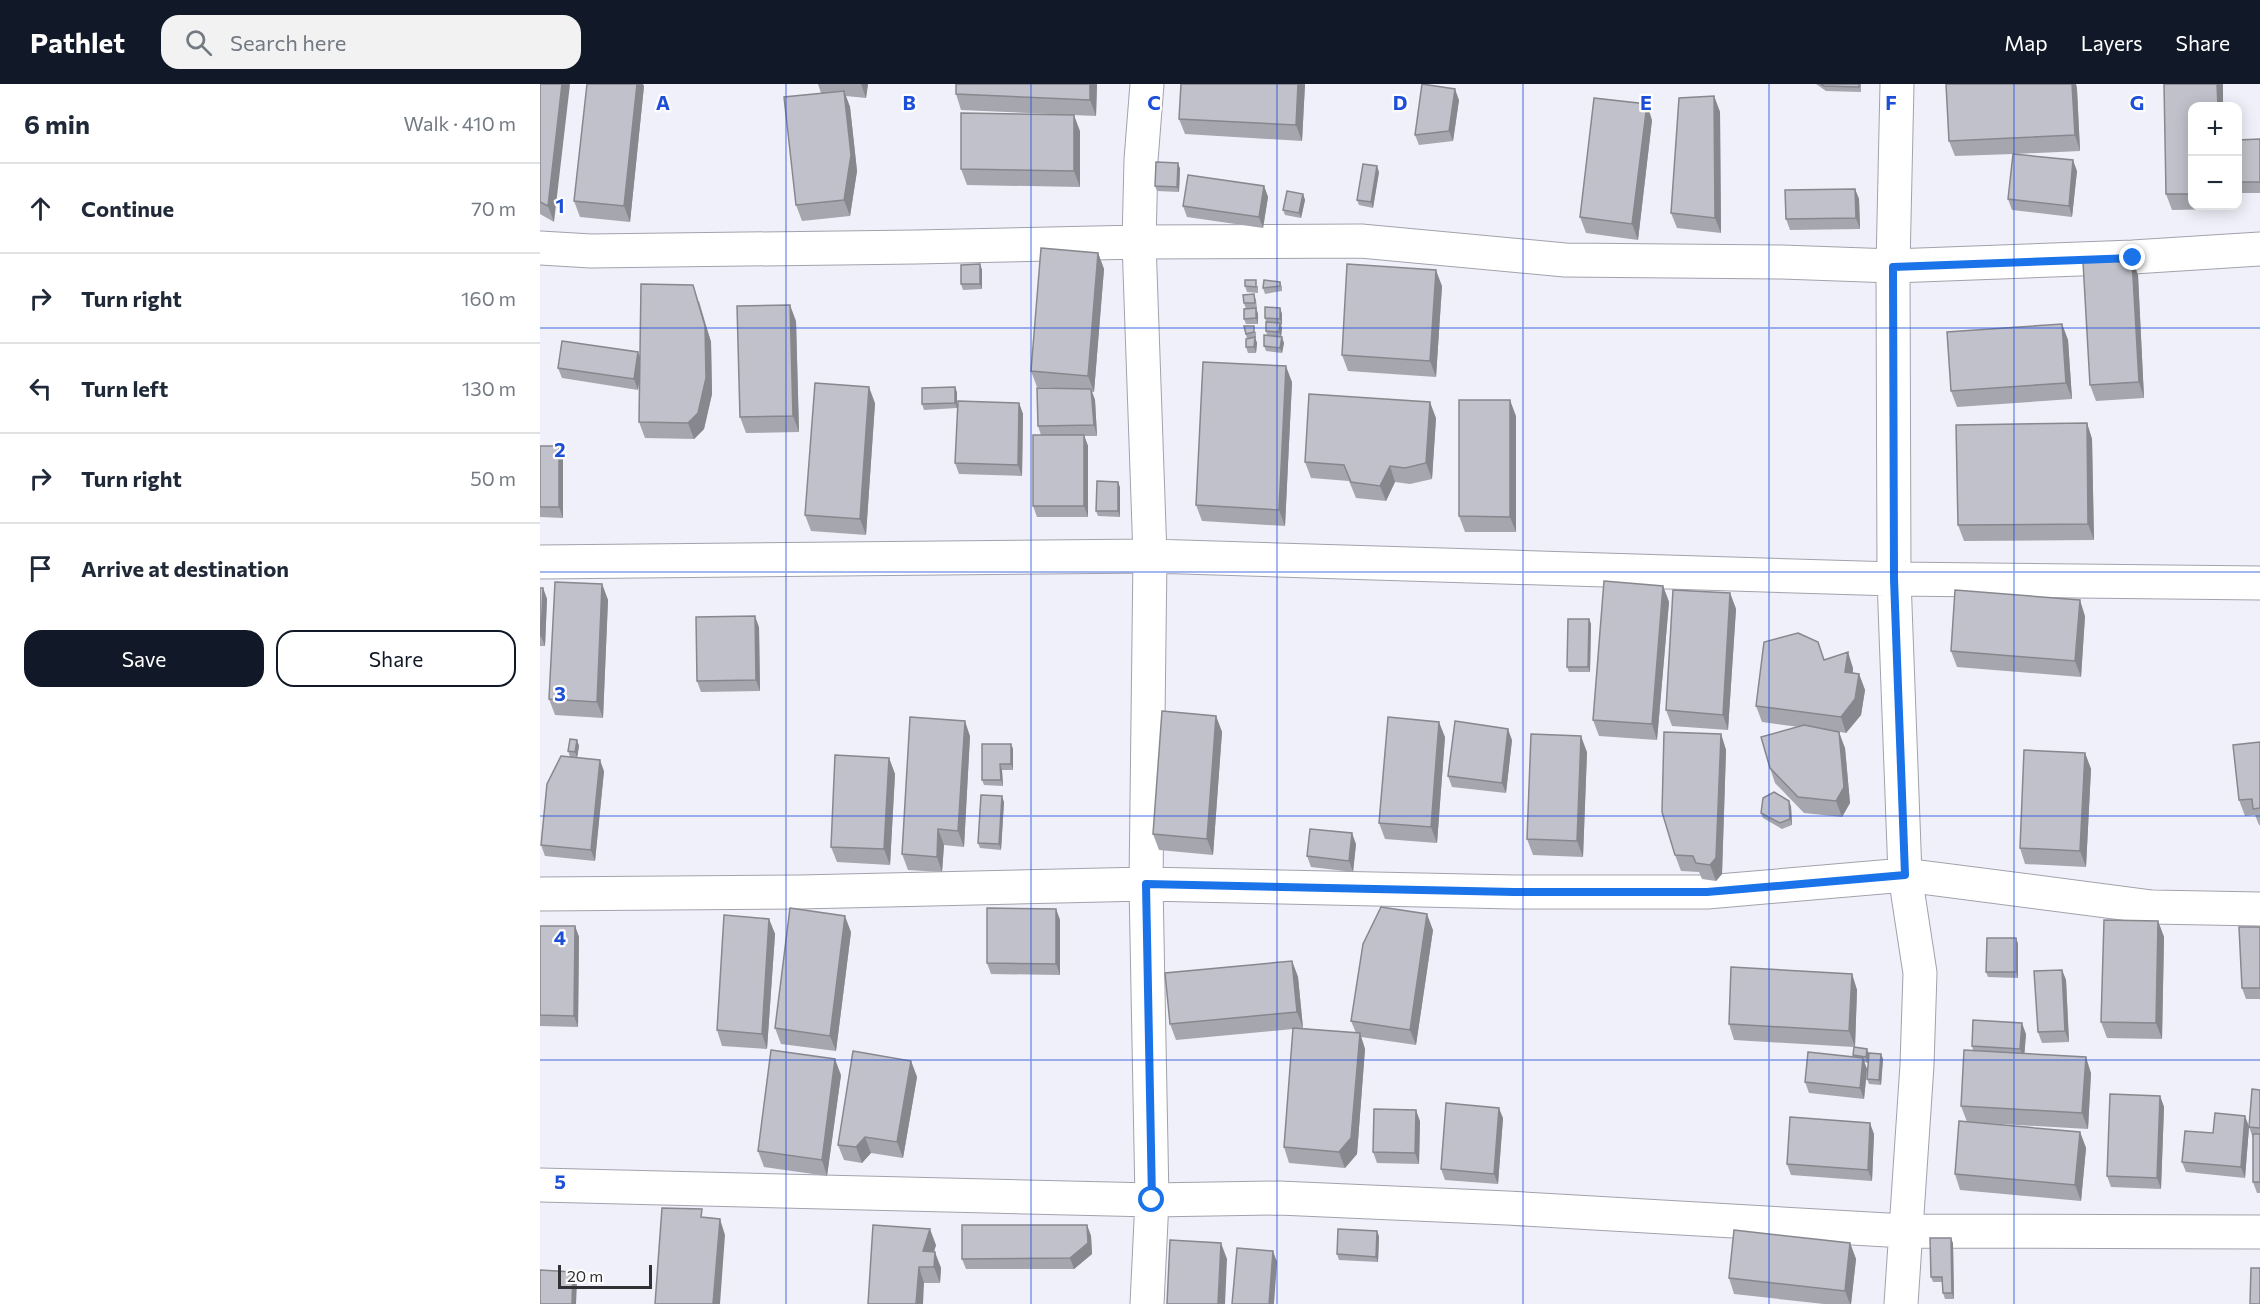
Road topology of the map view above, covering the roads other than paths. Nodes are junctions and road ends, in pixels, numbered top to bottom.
1 (1147, 84) edge
2 (1897, 84) edge
3 (1139, 242) junction
4 (540, 248) edge
5 (2260, 249) edge
6 (1893, 267) junction
7 (1150, 556) junction
8 (540, 562) edge
9 (1894, 579) junction
10 (2260, 583) edge
11 (1905, 875) junction
12 (1146, 884) junction
13 (540, 894) edge
14 (2260, 909) edge
15 (540, 1185) edge
16 (1152, 1200) junction
17 (1905, 1231) junction
18 (2260, 1233) edge
19 (1148, 1304) edge
20 (1901, 1304) edge

1 - 3 street
2 - 6 street
3 - 4 street
3 - 6 street
3 - 7 street
5 - 6 street
6 - 9 street
7 - 8 street
7 - 9 street
7 - 12 street
9 - 10 street
9 - 11 street
11 - 12 street
11 - 14 street
11 - 17 street
12 - 13 street
12 - 16 street
15 - 16 street
16 - 17 street
16 - 19 street
17 - 18 street
17 - 20 street

